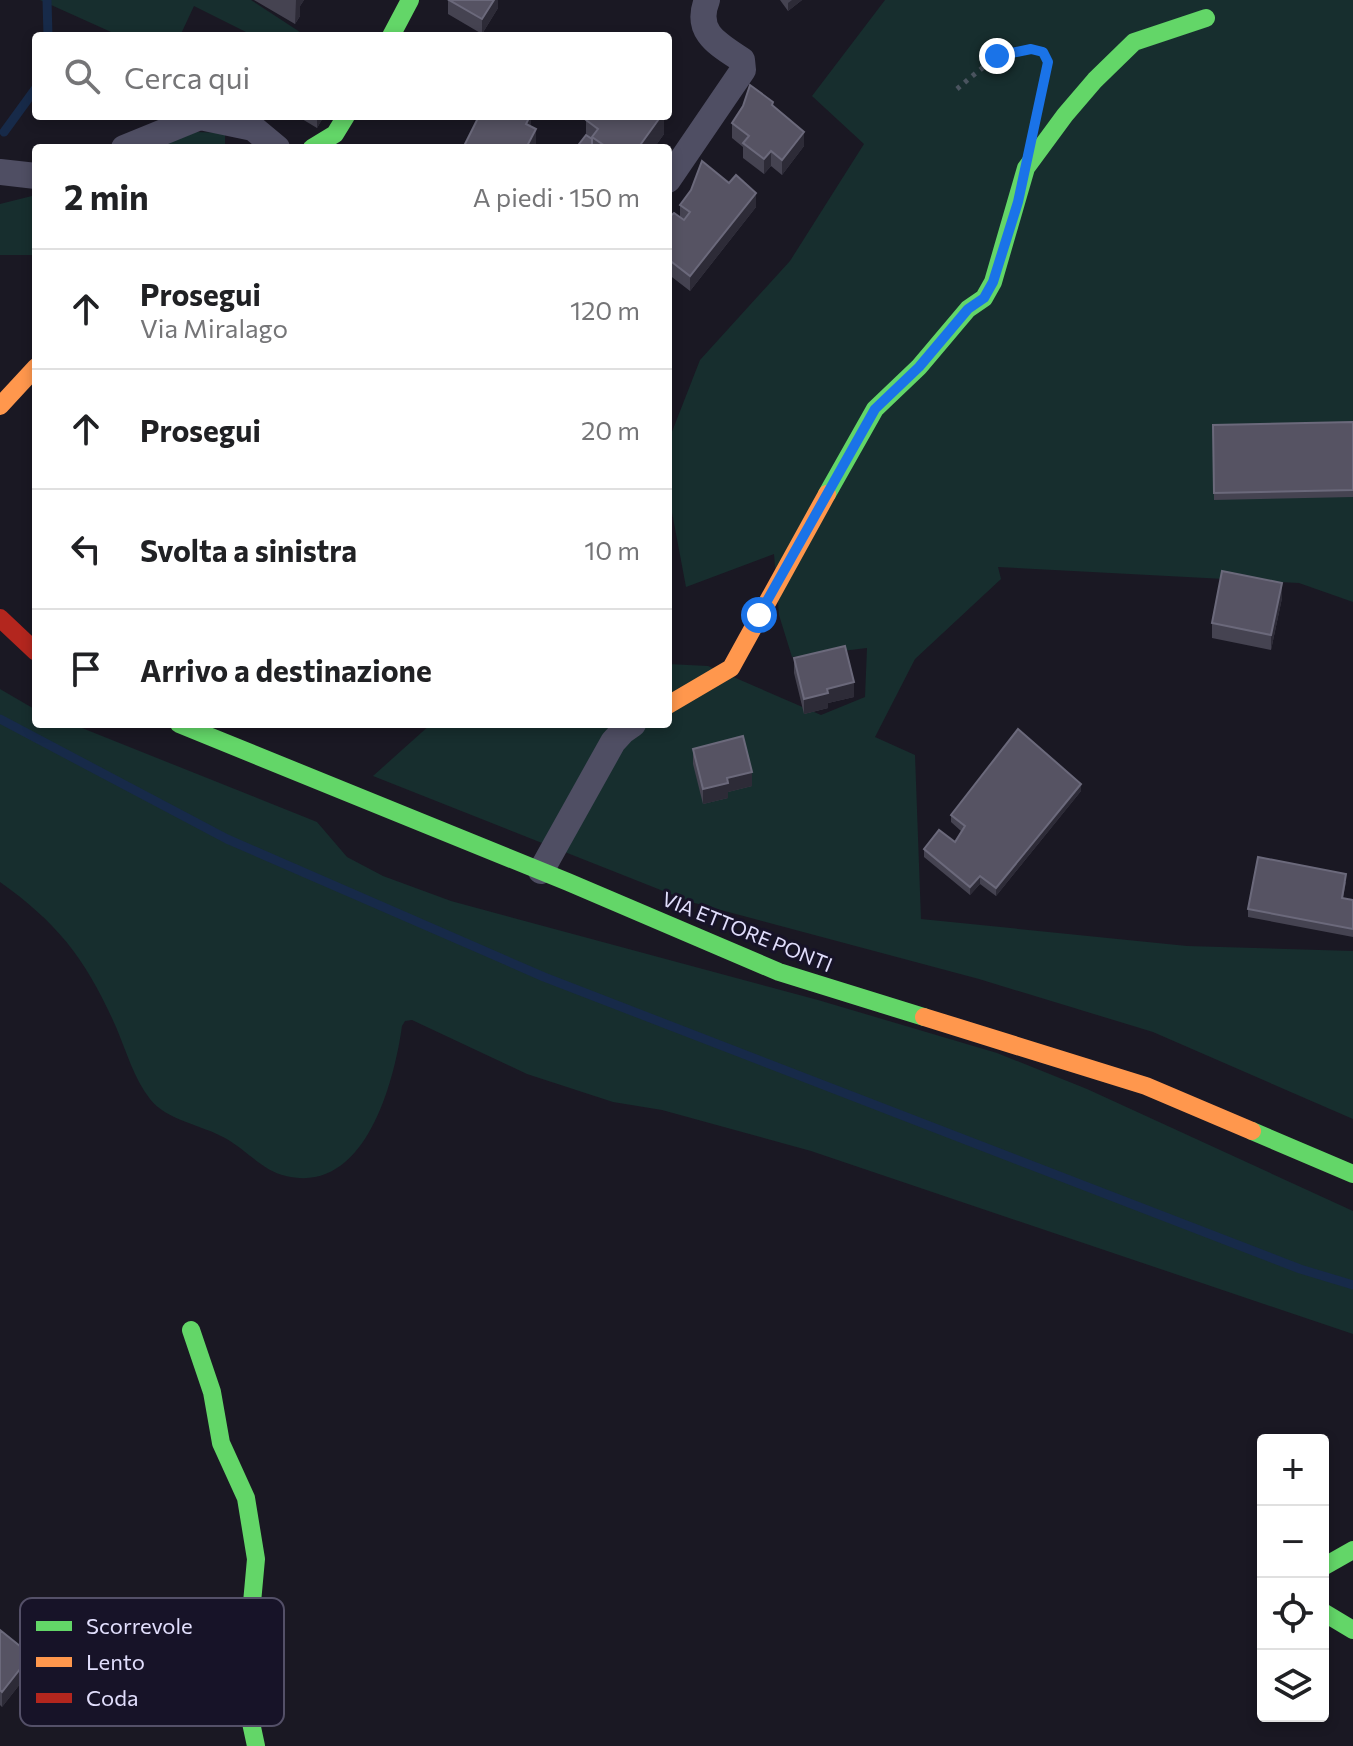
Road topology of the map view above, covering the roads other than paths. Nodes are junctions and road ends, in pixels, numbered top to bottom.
1 (410, 0) edge
2 (707, 0) edge
3 (1206, 18) dead end
4 (393, 32) edge
5 (193, 120) edge
6 (214, 120) edge
7 (344, 120) edge
8 (134, 144) edge
9 (272, 144) edge
10 (319, 144) edge
11 (0, 172) edge
12 (672, 174) edge
13 (32, 176) edge
14 (32, 371) edge
15 (0, 406) edge
16 (0, 618) edge
17 (32, 648) edge
18 (672, 703) edge
19 (189, 728) edge
20 (629, 728) edge
21 (541, 871) junction
22 (1353, 1174) edge
23 (191, 1330) dead end
24 (1353, 1550) edge
25 (1329, 1563) edge
26 (252, 1598) edge
27 (1329, 1616) edge
28 (1353, 1630) edge
29 (252, 1726) edge
30 (256, 1746) edge

1 - 4 street
2 - 12 street
3 - 18 street
5 - 8 street
6 - 9 street
7 - 10 street
11 - 13 street
14 - 15 street
16 - 17 street
19 - 21 street, VIA ETTORE PONTI
20 - 21 street
21 - 22 street, VIA ETTORE PONTI
23 - 26 street
24 - 25 street
27 - 28 street
29 - 30 street

